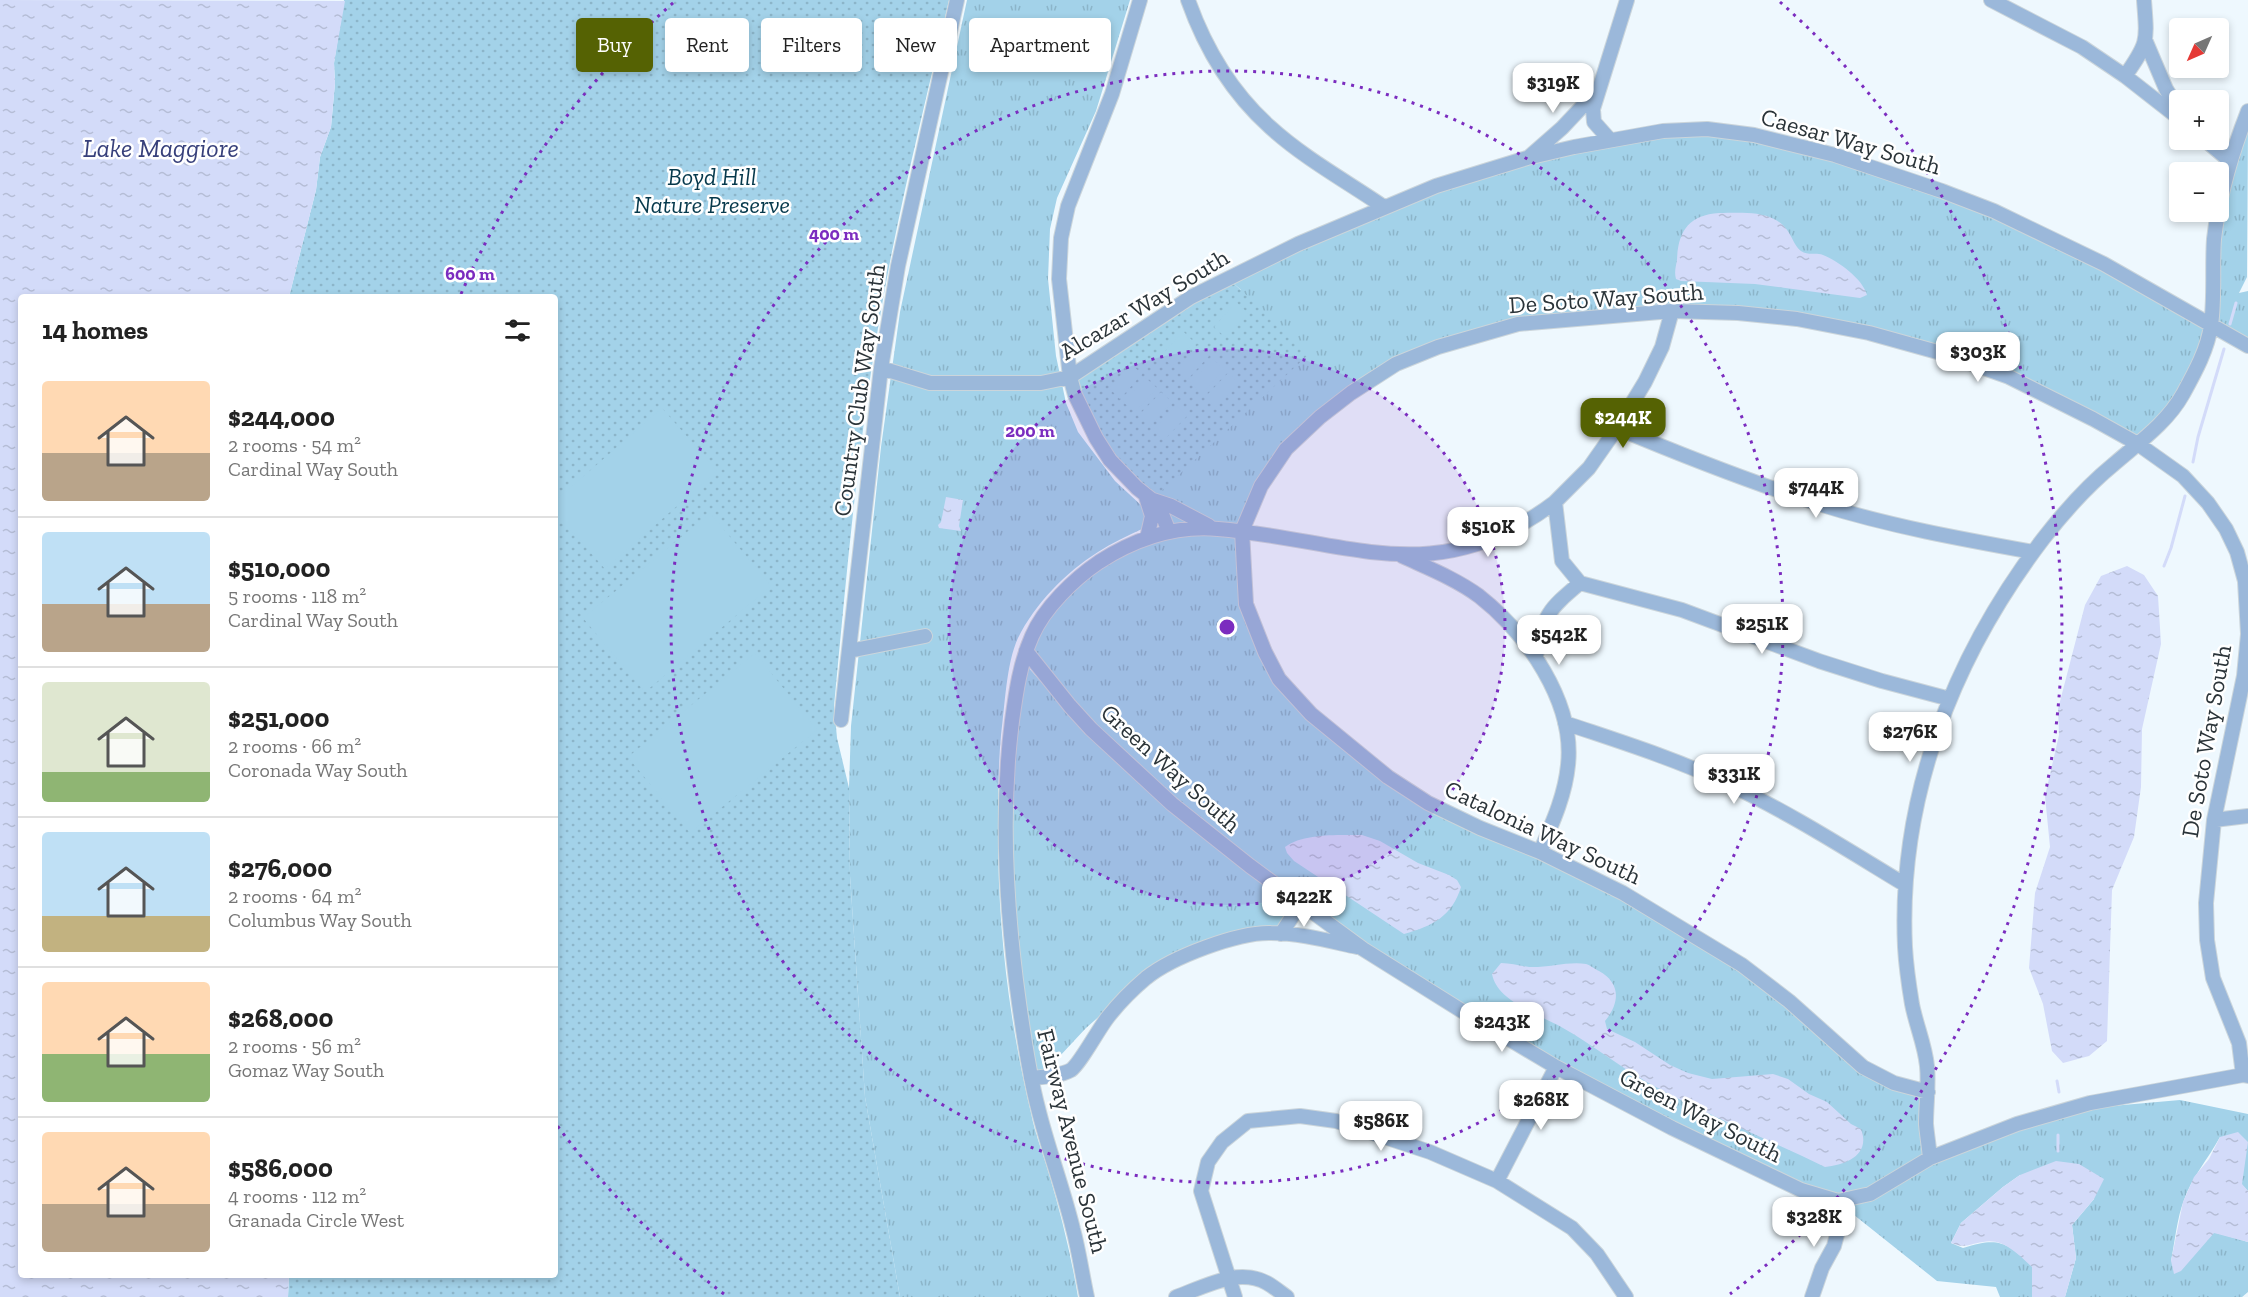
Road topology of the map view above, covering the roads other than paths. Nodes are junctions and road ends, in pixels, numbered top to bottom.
1 (957, 0) edge
2 (1140, 0) edge
3 (1188, 0) edge
4 (1627, 0) edge
5 (1991, 0) edge
6 (2144, 0) edge
7 (2146, 42) junction
8 (2125, 76) junction
9 (1599, 89) junction
10 (2169, 94) edge
11 (2169, 110) edge
12 (2248, 111) edge
13 (1610, 140) junction
14 (2217, 150) edge
15 (1527, 158) junction
16 (2230, 161) junction
17 (1384, 207) junction
18 (1672, 310) junction
19 (2211, 327) junction
20 (2248, 346) edge
21 (881, 368) junction
22 (1070, 377) junction
23 (1617, 428) junction
24 (2138, 444) junction
25 (1148, 497) junction
26 (1555, 502) junction
27 (1213, 528) junction
28 (1242, 531) junction
29 (1169, 532) junction
30 (1147, 538) junction
31 (2033, 552) junction
32 (1400, 555) junction
33 (1581, 584) junction
34 (925, 636) dead end
35 (849, 651) junction
36 (1026, 651) junction
37 (1536, 656) junction
38 (1950, 699) junction
39 (841, 720) dead end
40 (1565, 723) junction
41 (2248, 816) edge
42 (2214, 820) junction
43 (1540, 852) junction
44 (1904, 884) junction
45 (1301, 903) junction
46 (1281, 934) junction
47 (1363, 949) junction
48 (2243, 1042) edge
49 (1556, 1067) junction
50 (2245, 1075) edge
51 (1031, 1078) junction
52 (1928, 1092) junction
53 (1930, 1158) junction
54 (1497, 1181) junction
55 (1838, 1201) junction
56 (1230, 1277) junction
57 (1087, 1297) edge
58 (1176, 1297) edge
59 (1235, 1297) edge
60 (1287, 1297) edge
61 (1626, 1297) edge
62 (1812, 1297) edge

1 - 21 street, Country Club Way South
2 - 22 street
3 - 17 street
4 - 9 street
5 - 8 street
6 - 7 street
7 - 8 street
7 - 10 street
8 - 11 street
9 - 13 street
9 - 15 street
12 - 16 street
13 - 15 street, Caesar Way South
13 - 19 street, Caesar Way South
14 - 16 street
15 - 17 street, Caesar Way South
16 - 19 street
17 - 22 street, Alcazar Way South
18 - 23 street
18 - 24 street, De Soto Way South
18 - 28 street, De Soto Way South
19 - 20 street, Caesar Way South
19 - 24 street
21 - 22 street, Alcazar Way South
21 - 35 street, Country Club Way South
22 - 25 street
23 - 26 street
23 - 31 street
24 - 31 street
24 - 42 street, De Soto Way South
25 - 27 street
25 - 29 street
25 - 30 street
26 - 32 street
26 - 33 street
27 - 28 street, Fairway Avenue South
27 - 29 street, Fairway Avenue South
28 - 32 street, Fairway Avenue South
28 - 43 street, Catalonia Way South
29 - 30 street, Fairway Avenue South
30 - 36 street, Fairway Avenue South
31 - 38 street
32 - 37 street
33 - 37 street
33 - 38 street
34 - 35 street
35 - 39 street, Country Club Way South
36 - 45 street, Green Way South
36 - 51 street, Fairway Avenue South
37 - 40 street
38 - 44 street
40 - 43 street
40 - 44 street
41 - 42 street
42 - 48 street, De Soto Way South
43 - 52 street, Catalonia Way South
44 - 52 street
45 - 46 street
45 - 47 street, Green Way South
46 - 47 street, Green Way South
46 - 51 street, Green Way South
47 - 49 street, Green Way South
48 - 50 street, De Soto Way South
49 - 54 street
49 - 55 street, Green Way South
50 - 53 street
51 - 57 street, Fairway Avenue South
52 - 53 street
53 - 55 street
54 - 56 street
54 - 61 street
55 - 62 street
56 - 58 street
56 - 59 street
56 - 60 street

